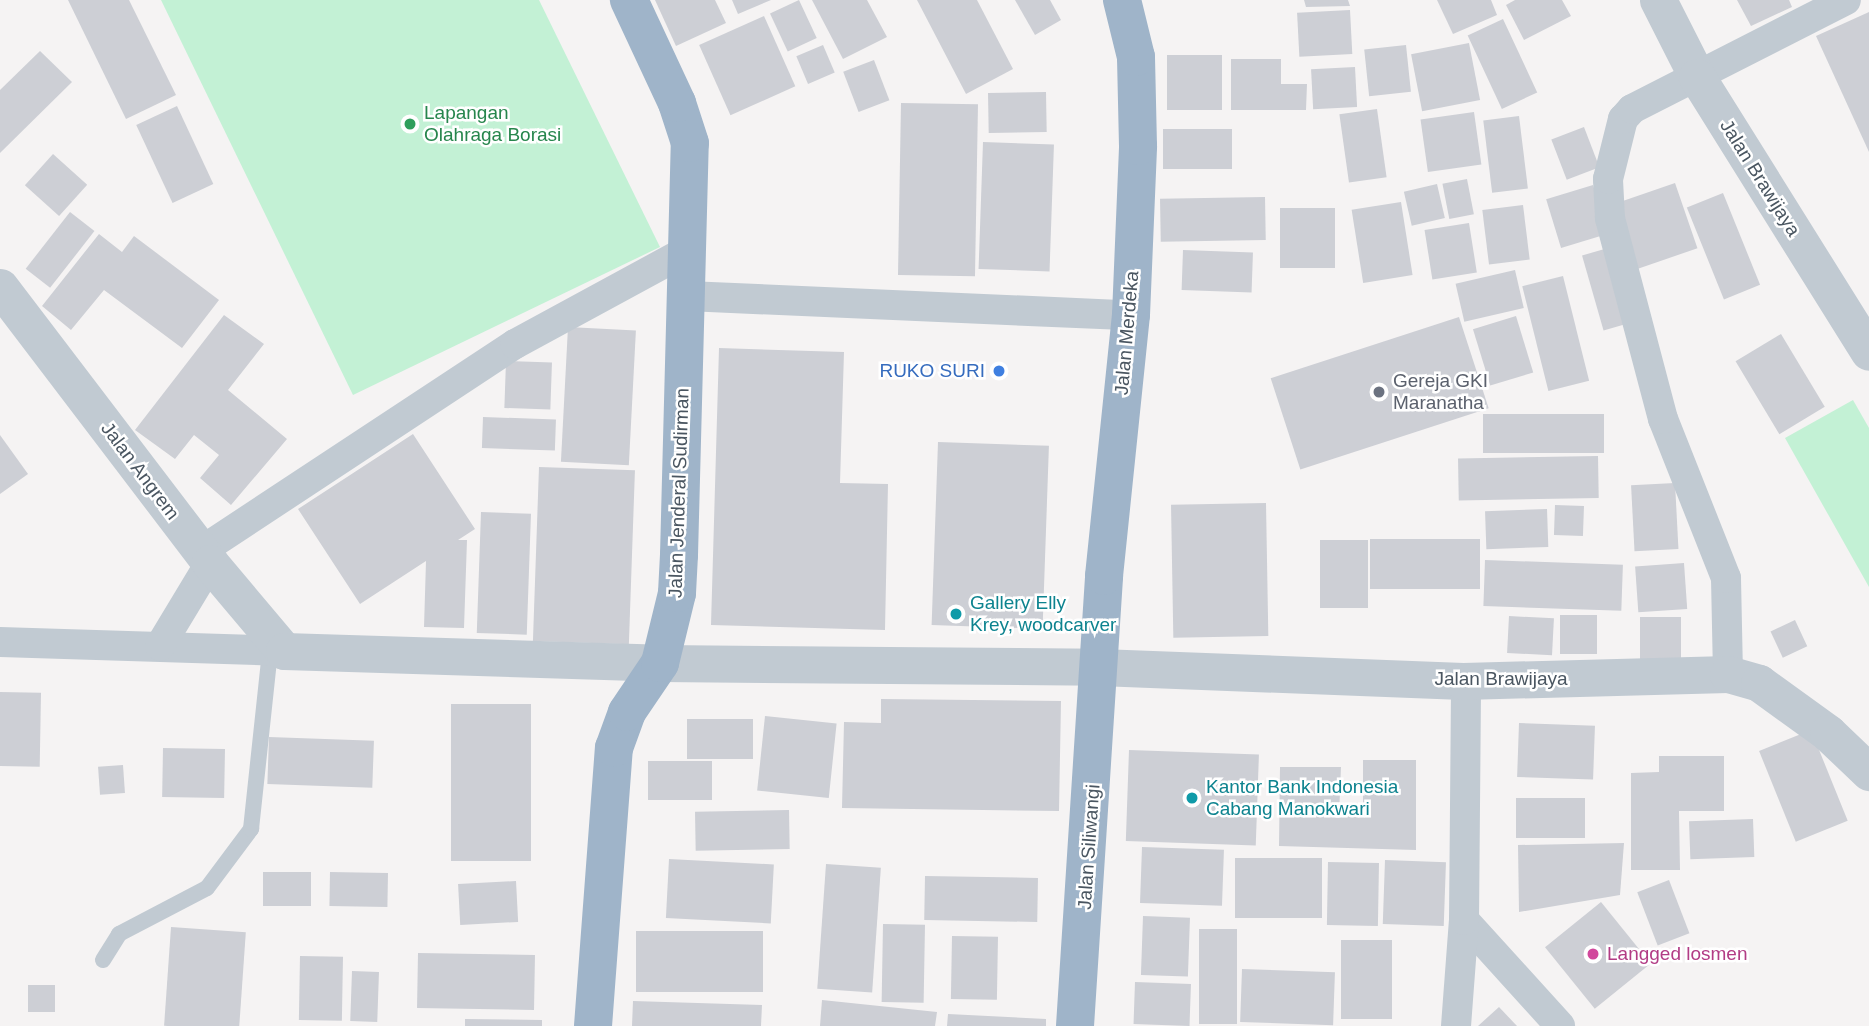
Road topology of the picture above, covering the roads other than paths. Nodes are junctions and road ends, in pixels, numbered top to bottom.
1 (629, 0) edge
2 (1122, 0) edge
3 (1658, 0) edge
4 (1846, 0) edge
5 (1697, 77) junction
6 (688, 250) junction
7 (0, 287) edge
8 (687, 296) junction
9 (1130, 315) junction
10 (1869, 352) edge
11 (205, 557) junction
12 (0, 642) edge
13 (160, 646) junction
14 (277, 651) junction
15 (660, 663) junction
16 (1099, 667) junction
17 (1728, 674) junction
18 (1466, 681) junction
19 (1869, 772) edge
20 (1464, 920) junction
21 (103, 960) dead end
22 (593, 1026) edge
23 (1075, 1026) edge
24 (1456, 1026) edge
25 (1560, 1026) edge

1 - 6 highway, Jalan Jenderal Sudirman
2 - 9 highway, Jalan Merdeka
3 - 5 street, Jalan Brawijaya
4 - 5 street
5 - 10 street, Jalan Brawijaya
5 - 17 street
6 - 8 highway, Jalan Jenderal Sudirman
6 - 11 street
7 - 11 street, Jalan Angrem
8 - 9 street
8 - 15 highway, Jalan Jenderal Sudirman
9 - 16 highway, Jalan Merdeka
11 - 13 street
11 - 14 street, Jalan Angrem
12 - 13 street
13 - 14 street
14 - 15 street, Jalan Brawijaya
14 - 21 lane
15 - 16 street, Jalan Brawijaya
15 - 22 highway, Jalan Jenderal Sudirman
16 - 18 street, Jalan Brawijaya
16 - 23 highway, Jalan Siliwangi
17 - 18 street, Jalan Brawijaya
17 - 19 street, Jalan Brawijaya
18 - 20 street
20 - 24 street
20 - 25 street

